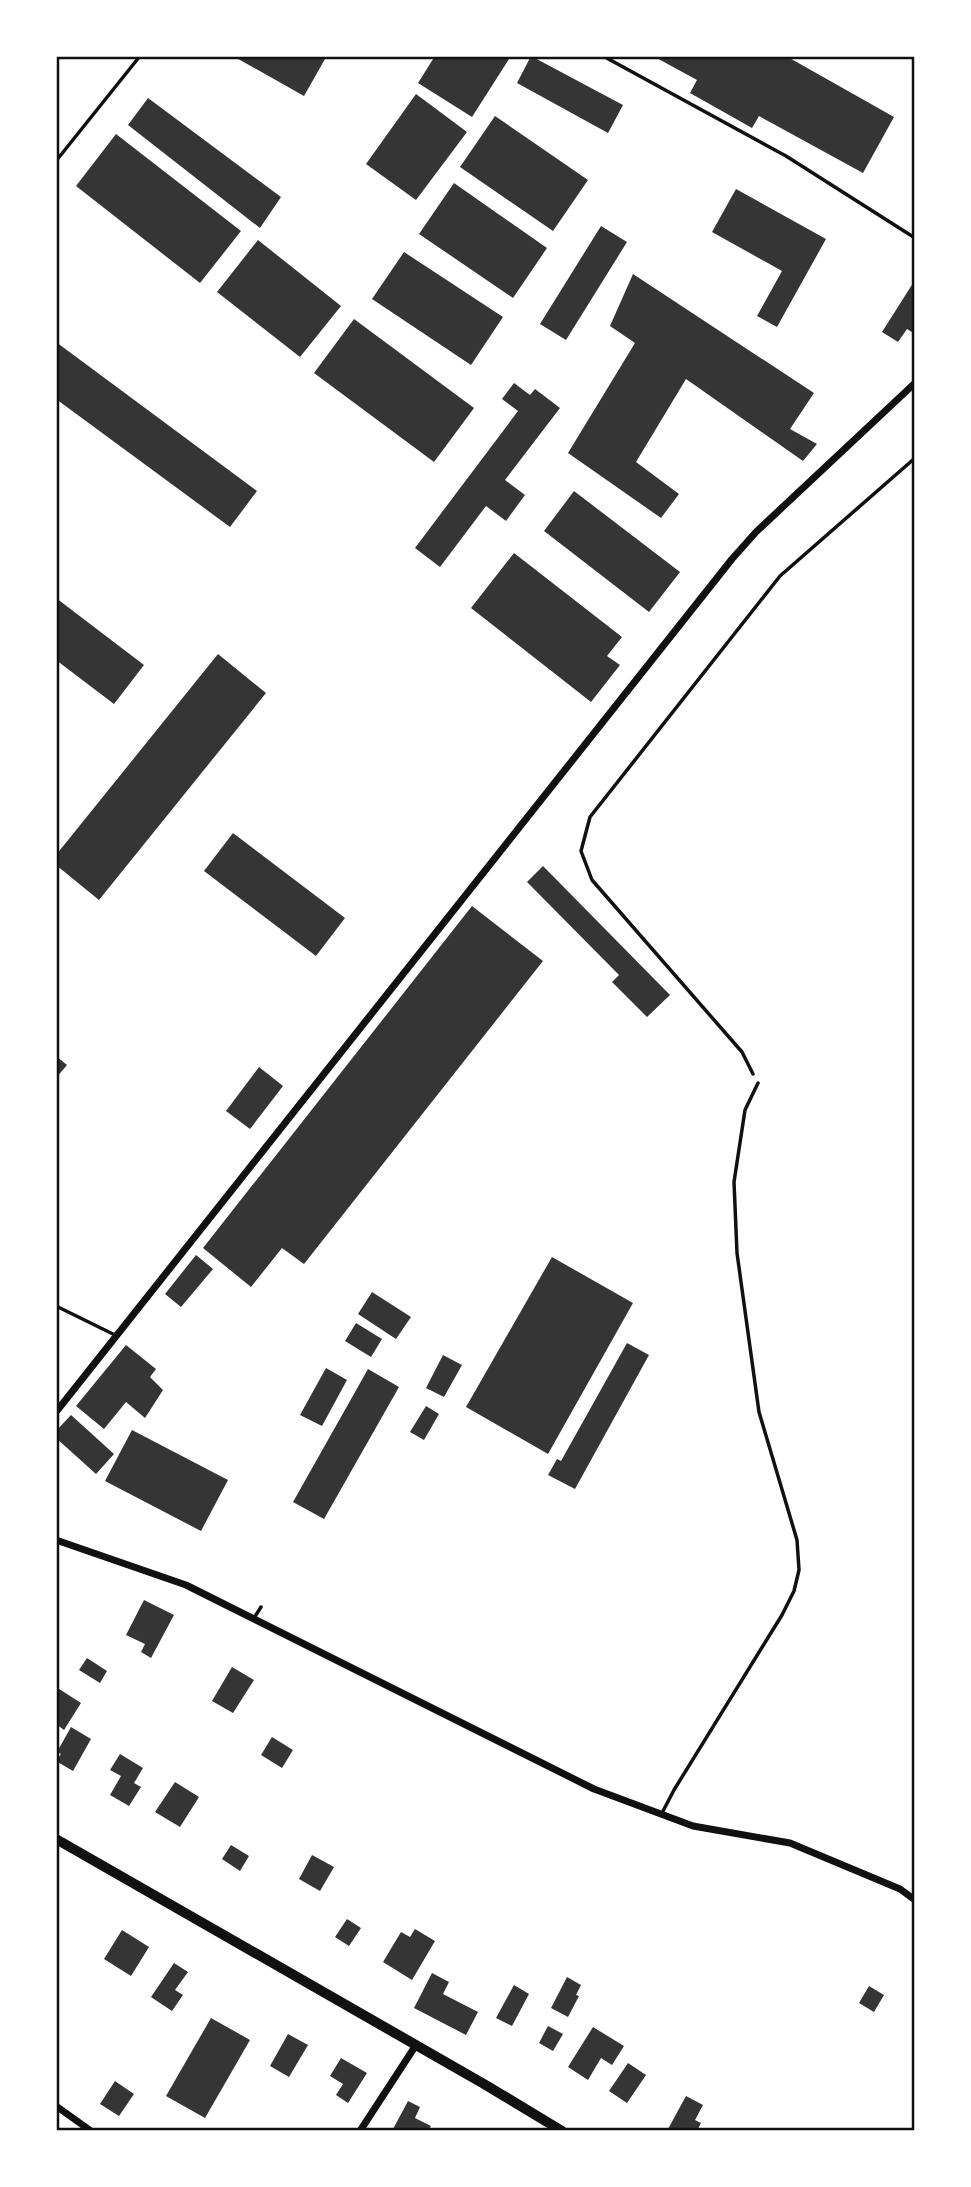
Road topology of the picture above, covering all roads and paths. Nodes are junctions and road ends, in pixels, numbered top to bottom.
1 (140, 56) edge
2 (603, 56) edge
3 (56, 161) edge
4 (915, 238) edge
5 (915, 383) edge
6 (915, 458) edge
7 (758, 1083) joint
8 (56, 1306) edge
9 (117, 1336) junction
10 (56, 1412) edge
11 (56, 1540) edge
12 (261, 1607) dead end
13 (254, 1618) junction
14 (661, 1815) junction
15 (56, 1839) edge
16 (915, 1900) edge
17 (415, 2045) junction
18 (56, 2106) edge
19 (91, 2131) edge
20 (360, 2131) edge
21 (562, 2131) edge

1 - 3 lane
2 - 4 lane
5 - 9 street
6 - 7 path
7 - 14 lane
8 - 9 lane
9 - 10 street
11 - 13 street
12 - 13 lane
13 - 14 street
14 - 16 street
15 - 17 main road
17 - 20 street
17 - 21 main road
18 - 19 street

